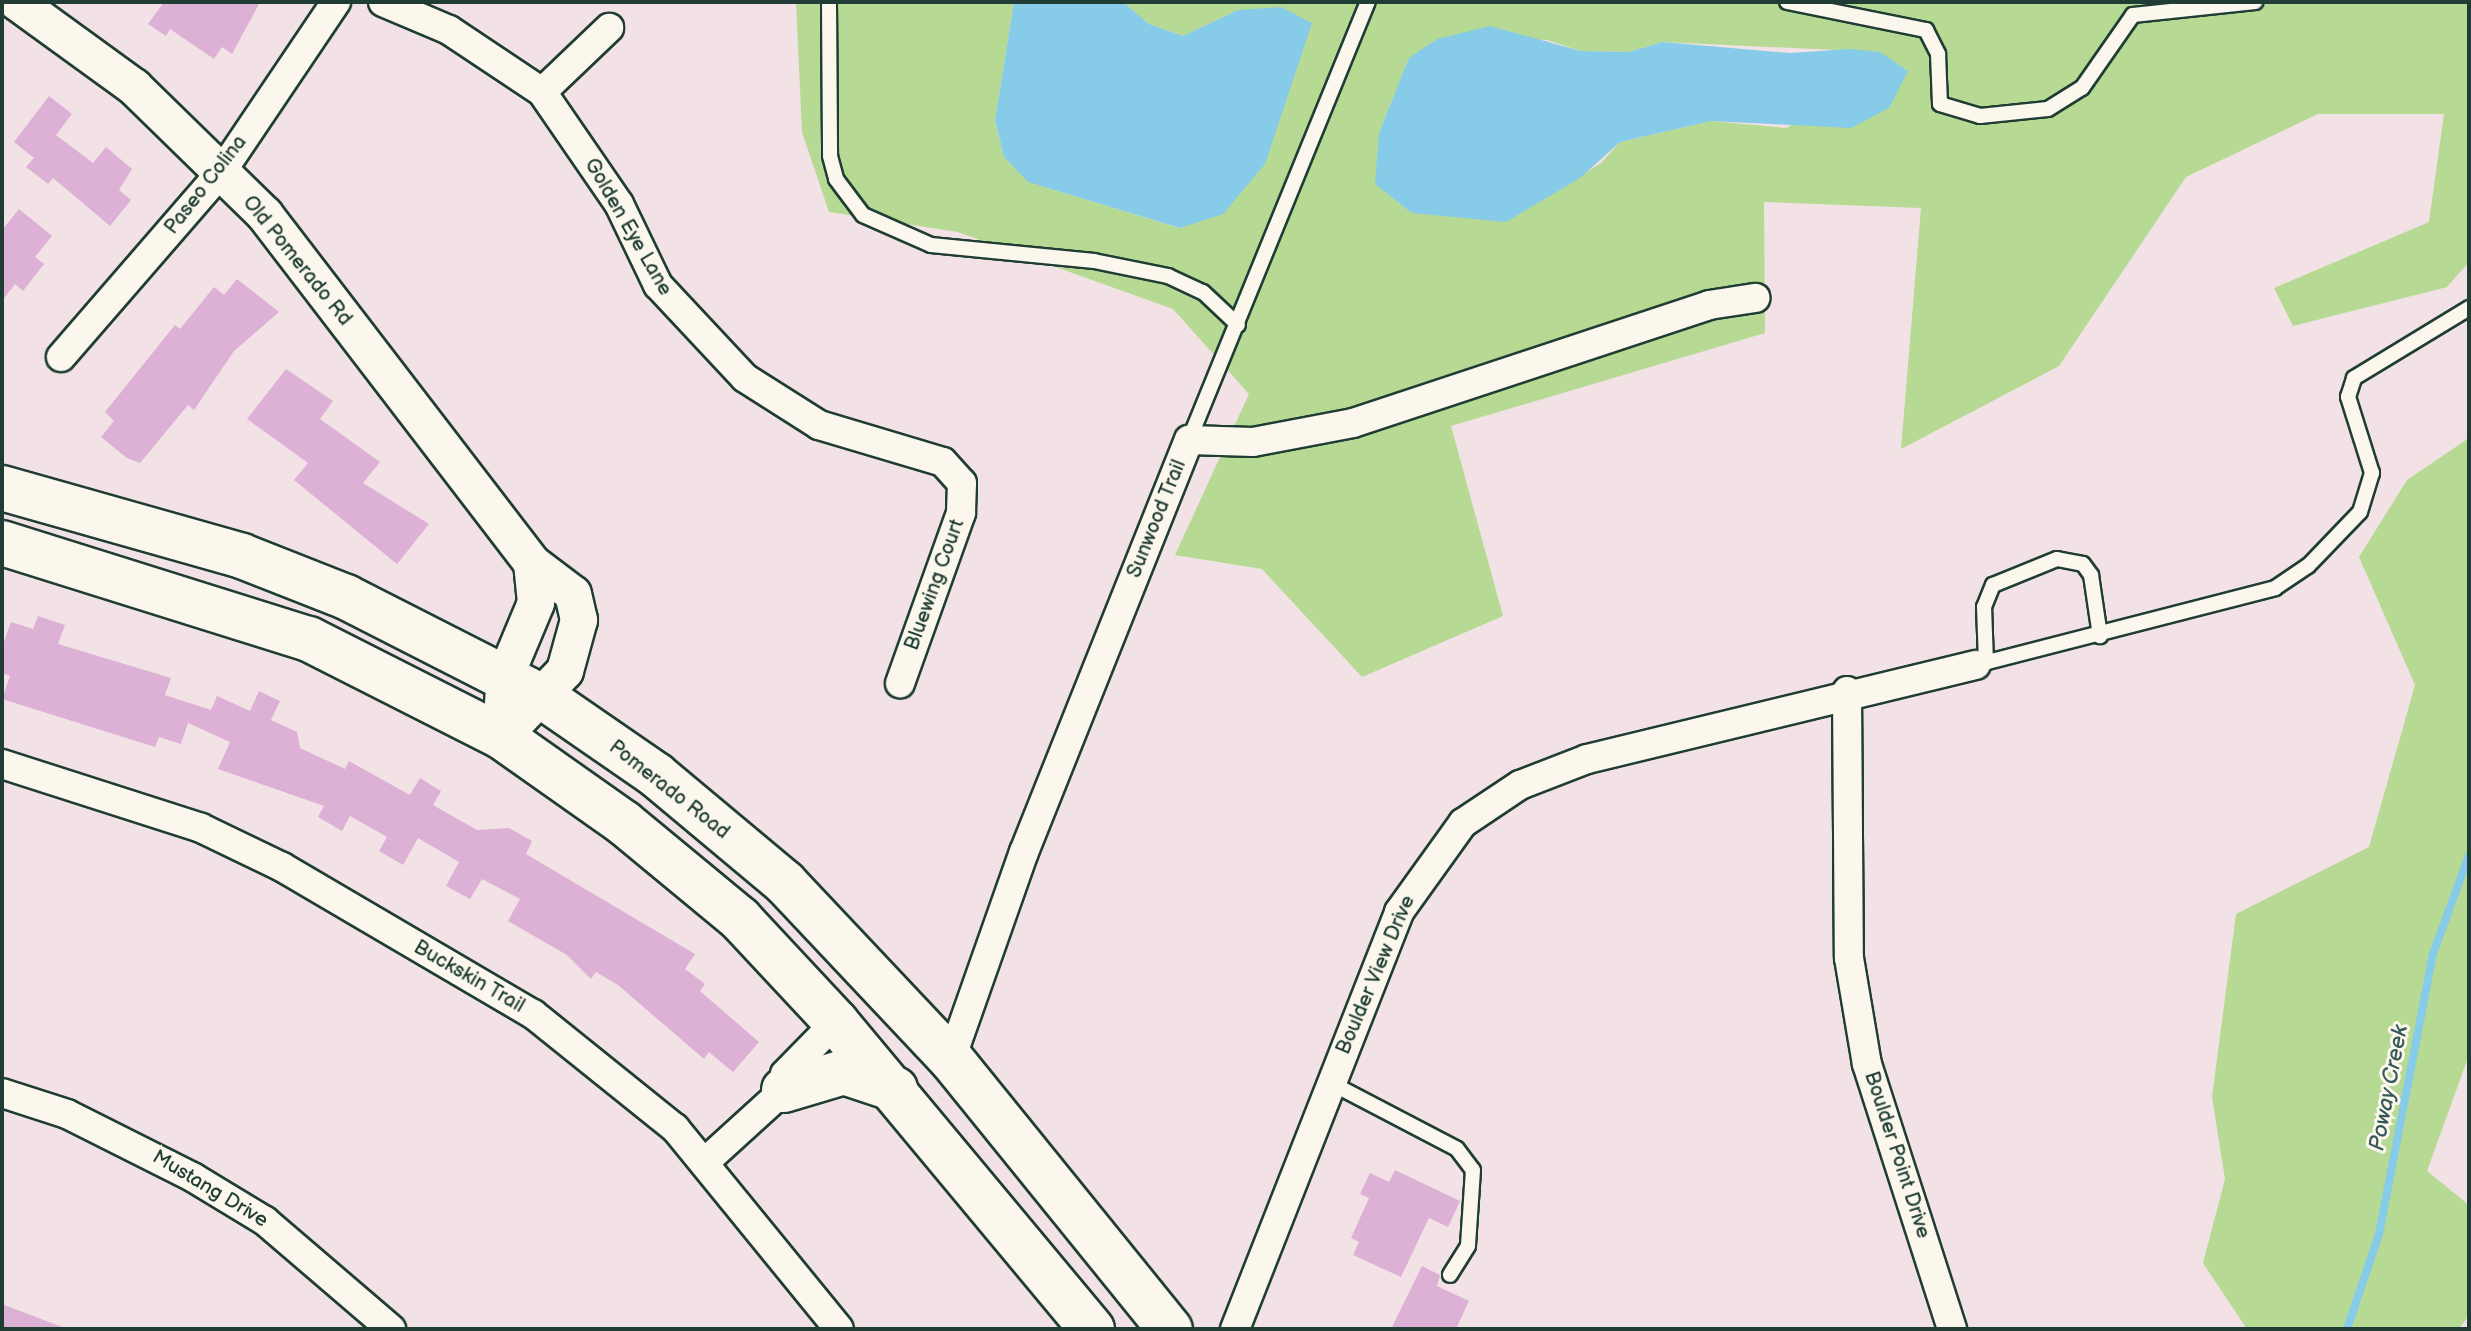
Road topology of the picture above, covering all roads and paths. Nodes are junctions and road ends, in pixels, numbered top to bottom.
1 (17, 2) edge
2 (336, 2) edge
3 (383, 2) edge
4 (829, 2) edge
5 (1368, 2) edge
6 (1787, 2) edge
7 (2255, 2) edge
8 (609, 28) dead end
9 (542, 92) junction
10 (222, 171) junction
11 (1755, 298) dead end
12 (2469, 308) edge
13 (1238, 325) junction
14 (61, 357) dead end
15 (1189, 440) junction
16 (926, 456) joint
17 (2, 488) edge
18 (2, 543) edge
19 (532, 563) junction
20 (2100, 636) junction
21 (1981, 664) junction
22 (505, 677) junction
23 (900, 683) dead end
24 (1847, 691) junction
25 (546, 699) junction
26 (502, 737) junction
27 (2, 764) edge
28 (836, 1022) junction
29 (951, 1059) junction
30 (1331, 1083) junction
31 (895, 1089) junction
32 (784, 1090) junction
33 (2, 1093) edge
34 (705, 1162) junction
35 (1450, 1275) dead end
36 (391, 1329) edge
37 (839, 1329) edge
38 (1092, 1329) edge
39 (1170, 1329) edge
40 (1235, 1329) edge
41 (1952, 1329) edge

1 - 10 street, Old Pomerado Rd
2 - 10 street, Paseo Colina
3 - 9 street, Golden Eye Lane
4 - 13 lane
5 - 13 lane
6 - 7 lane
8 - 9 street
9 - 16 street, Golden Eye Lane
10 - 14 street, Paseo Colina
10 - 19 street, Old Pomerado Rd
11 - 15 street, Sunwood Trail
12 - 20 lane
13 - 15 lane
15 - 29 street, Sunwood Trail
16 - 23 street, Bluewing Court
17 - 22 main road, Pomerado Road
18 - 26 main road
19 - 22 street
19 - 25 street, Old Pomerado Rd
20 - 21 lane
20 - 21 lane
21 - 24 street, Boulder View Drive
22 - 25 main road, Pomerado Road
22 - 26 street
24 - 30 street, Boulder View Drive
24 - 41 street, Boulder Point Drive
25 - 26 street, Old Pomerado Rd
25 - 29 main road, Pomerado Road
26 - 28 main road
27 - 34 street, Buckskin Trail
28 - 29 main road
28 - 31 main road
28 - 32 street
29 - 39 main road, Pomerado Road
30 - 35 lane
30 - 40 street, Boulder View Drive
31 - 32 main road
31 - 38 main road
32 - 34 street
33 - 36 street, Mustang Drive
34 - 37 street, Buckskin Trail

